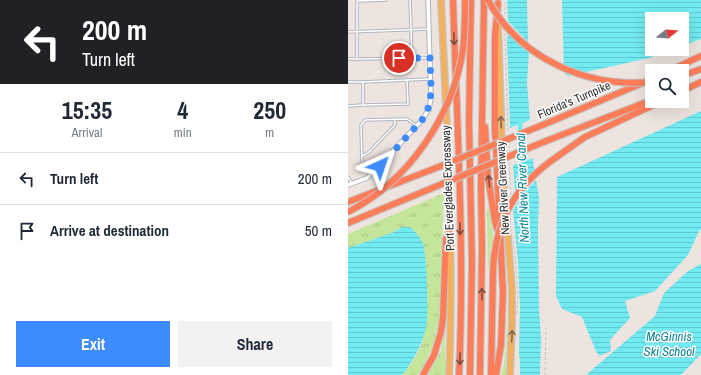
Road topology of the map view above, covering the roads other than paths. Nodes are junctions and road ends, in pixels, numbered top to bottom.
1 (386, 0) edge
2 (410, 0) edge
3 (428, 0) edge
4 (441, 0) edge
5 (453, 0) edge
6 (465, 0) edge
7 (471, 0) edge
8 (484, 0) edge
9 (488, 0) edge
10 (498, 1) edge
11 (411, 29) junction
12 (429, 29) junction
13 (357, 31) junction
14 (348, 32) edge
15 (701, 56) edge
16 (412, 58) junction
17 (430, 58) junction
18 (348, 59) edge
19 (357, 59) junction
20 (684, 64) edge
21 (701, 69) edge
22 (689, 73) edge
23 (430, 79) junction
24 (406, 80) junction
25 (348, 82) edge
26 (363, 82) junction
27 (645, 82) edge
28 (645, 82) edge
29 (701, 82) edge
30 (689, 87) edge
31 (482, 93) junction
32 (645, 103) edge
33 (363, 105) junction
34 (348, 106) edge
35 (648, 108) edge
36 (395, 120) junction
37 (417, 126) junction
38 (362, 156) junction
39 (373, 173) junction
40 (348, 177) edge
41 (350, 185) edge
42 (348, 202) edge
43 (348, 212) edge
44 (348, 223) edge
45 (451, 227) junction
46 (499, 233) junction
47 (423, 375) edge
48 (449, 375) edge
49 (459, 375) edge
50 (470, 375) edge
51 (480, 375) edge
52 (491, 375) edge
53 (496, 375) edge
54 (510, 375) edge

1 - 13 lane
2 - 11 lane
3 - 12 street
4 - 45 main road
5 -> 49 highway, Port Everglades Expressway
6 - 43 highway, bridge
7 - 50 highway
8 - 31 highway
9 - 27 highway, bridge
10 - 46 highway
54 -> 10 main road
11 - 12 lane
11 - 13 lane
11 - 16 lane
12 - 17 street
13 - 14 lane
13 - 19 lane
15 - 20 highway
16 - 17 lane
16 - 19 lane
17 - 23 street
18 - 19 lane
21 - 22 highway
23 - 24 lane
23 - 37 street
24 - 26 lane
24 - 33 lane
25 - 26 lane
26 - 33 lane
28 - 42 highway, Florida's Turnpike, bridge
29 - 30 highway
46 -> 31 highway
51 -> 31 highway
32 - 44 highway, bridge
33 - 34 lane
35 - 52 highway, bridge
36 - 37 lane
36 - 38 lane
36 - 38 lane
37 - 39 street
38 - 39 lane
39 - 41 street
40 - 41 lane
45 - 47 highway
45 - 48 main road
46 - 53 highway

